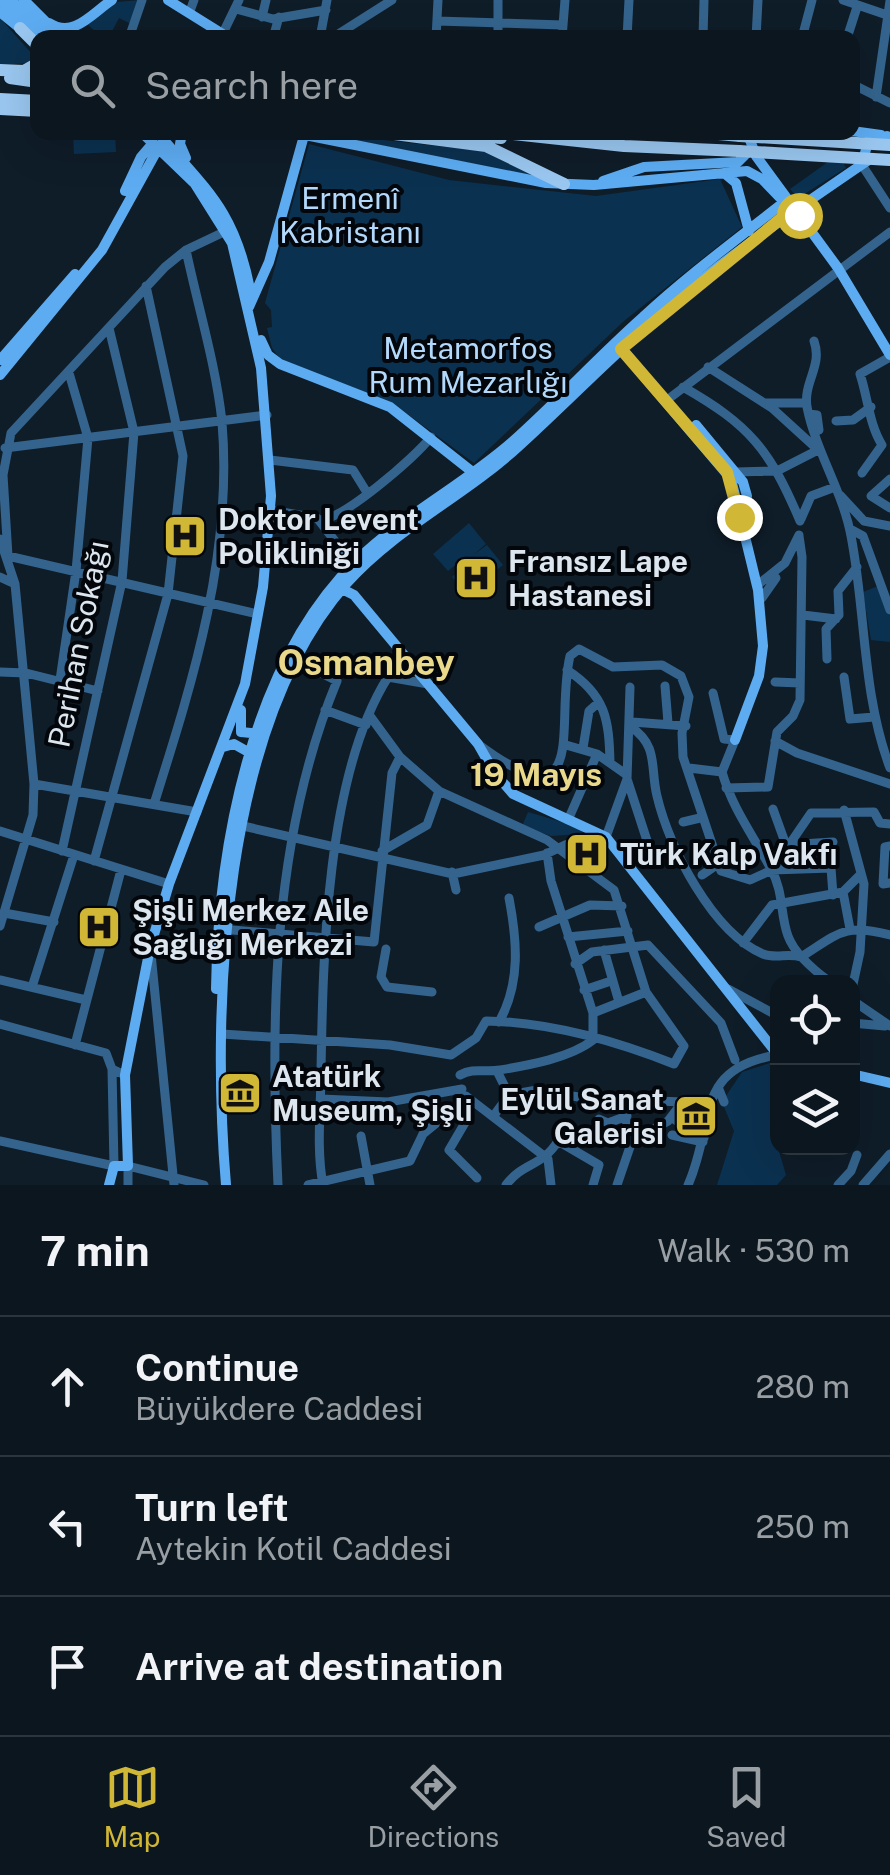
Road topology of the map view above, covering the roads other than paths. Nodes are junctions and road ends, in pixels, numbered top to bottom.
1 (0, 0) edge
2 (11, 0) edge
3 (24, 0) edge
4 (142, 0) edge
5 (168, 0) edge
6 (266, 0) edge
7 (294, 0) edge
8 (365, 0) edge
9 (392, 0) edge
10 (438, 0) edge
11 (498, 0) edge
12 (566, 0) edge
13 (629, 0) edge
14 (704, 0) edge
15 (758, 0) edge
16 (812, 0) edge
17 (843, 0) edge
18 (107, 1) edge
19 (890, 1) edge
20 (238, 4) edge
21 (327, 5) edge
22 (192, 6) edge
23 (858, 7) junction
24 (370, 10) junction
25 (0, 12) edge
26 (295, 15) junction
27 (886, 15) junction
28 (262, 17) junction
29 (279, 17) junction
30 (437, 22) junction
31 (48, 23) junction
32 (498, 23) junction
33 (563, 26) junction
34 (20, 28) joint
35 (44, 30) edge
36 (55, 30) edge
37 (132, 30) edge
38 (220, 30) edge
39 (228, 30) edge
40 (275, 30) edge
41 (322, 30) edge
42 (343, 30) edge
43 (436, 30) edge
44 (498, 30) edge
45 (563, 30) edge
46 (627, 30) edge
47 (704, 30) edge
48 (756, 30) edge
49 (804, 30) edge
50 (851, 30) edge
51 (30, 32) edge
52 (30, 35) edge
53 (888, 53) edge
54 (30, 68) edge
55 (0, 76) edge
56 (30, 82) edge
57 (860, 89) edge
58 (876, 98) junction
59 (0, 99) edge
60 (30, 101) edge
61 (890, 103) edge
62 (0, 109) edge
63 (30, 111) edge
64 (860, 133) edge
65 (889, 139) edge
66 (150, 140) edge
67 (150, 140) edge
68 (153, 140) edge
69 (154, 140) edge
70 (181, 140) edge
71 (303, 140) edge
72 (336, 140) edge
73 (440, 140) edge
74 (561, 140) edge
75 (841, 140) edge
76 (860, 140) edge
77 (744, 142) edge
78 (890, 160) edge
79 (178, 166) junction
80 (862, 166) junction
81 (140, 167) junction
82 (195, 171) junction
83 (723, 173) junction
84 (564, 184) junction
85 (594, 185) junction
86 (789, 205) junction
87 (890, 208) edge
88 (230, 229) junction
89 (748, 230) junction
90 (890, 232) edge
91 (186, 250) junction
92 (838, 268) junction
93 (248, 278) junction
94 (263, 279) junction
95 (146, 286) junction
96 (250, 304) junction
97 (109, 328) junction
98 (814, 341) dead end
99 (621, 343) junction
100 (890, 356) edge
101 (0, 360) edge
102 (280, 364) junction
103 (714, 367) junction
104 (261, 368) junction
105 (69, 372) junction
106 (0, 375) edge
107 (683, 387) junction
108 (670, 397) junction
109 (764, 403) junction
110 (871, 407) junction
111 (808, 408) junction
112 (266, 415) junction
113 (836, 421) dead end
114 (222, 422) junction
115 (176, 427) junction
116 (819, 430) dead end
117 (134, 432) junction
118 (430, 437) junction
119 (88, 438) junction
120 (5, 448) junction
121 (818, 450) junction
122 (270, 460) junction
123 (777, 471) junction
124 (736, 472) junction
125 (862, 473) dead end
126 (475, 474) junction
127 (890, 480) edge
128 (746, 488) junction
129 (467, 489) junction
130 (830, 489) junction
131 (366, 491) junction
132 (735, 496) junction
133 (890, 508) edge
134 (741, 509) junction
135 (270, 510) junction
136 (320, 520) junction
137 (802, 521) junction
138 (890, 526) edge
139 (850, 529) junction
140 (800, 538) junction
141 (0, 540) edge
142 (799, 555) junction
143 (8, 556) junction
144 (857, 567) junction
145 (354, 568) junction
146 (756, 570) junction
147 (76, 572) junction
148 (0, 576) edge
149 (774, 576) junction
150 (122, 582) junction
151 (15, 584) junction
152 (342, 589) junction
153 (168, 592) junction
154 (760, 592) junction
155 (211, 602) junction
156 (363, 605) junction
157 (890, 610) edge
158 (258, 614) junction
159 (802, 615) junction
160 (836, 618) junction
161 (827, 659) dead end
162 (296, 660) junction
163 (567, 670) junction
164 (0, 672) edge
165 (26, 673) junction
166 (844, 678) dead end
167 (60, 680) junction
168 (775, 682) dead end
169 (800, 683) junction
170 (245, 684) junction
171 (431, 684) junction
172 (665, 686) dead end
173 (630, 688) dead end
174 (98, 691) junction
175 (713, 693) dead end
176 (599, 702) junction
177 (630, 703) junction
178 (644, 703) dead end
179 (325, 710) junction
180 (874, 717) junction
181 (368, 720) junction
182 (668, 723) junction
183 (632, 724) junction
184 (686, 726) junction
185 (259, 734) junction
186 (735, 740) junction
187 (775, 741) junction
188 (478, 744) junction
189 (566, 745) junction
190 (223, 747) junction
191 (583, 748) junction
192 (250, 752) junction
193 (597, 754) junction
194 (400, 757) junction
195 (610, 763) junction
196 (689, 768) junction
197 (890, 768) edge
198 (722, 772) junction
199 (252, 776) junction
200 (627, 777) junction
201 (34, 784) junction
202 (890, 784) edge
203 (726, 788) junction
204 (439, 791) junction
205 (77, 792) junction
206 (112, 798) junction
207 (154, 804) junction
208 (773, 809) dead end
209 (844, 810) junction
210 (197, 812) junction
211 (700, 818) junction
212 (568, 820) junction
213 (683, 822) dead end
214 (890, 824) edge
215 (242, 826) junction
216 (0, 831) edge
217 (606, 837) junction
218 (292, 838) junction
219 (26, 840) junction
220 (833, 842) dead end
221 (786, 845) junction
222 (888, 846) edge
223 (336, 848) junction
224 (551, 850) junction
225 (62, 851) junction
226 (74, 854) junction
227 (382, 854) junction
228 (652, 856) dead end
229 (94, 861) junction
230 (718, 864) junction
231 (121, 870) junction
232 (772, 870) junction
233 (452, 873) junction
234 (861, 874) junction
235 (702, 875) dead end
236 (886, 883) edge
237 (170, 884) junction
238 (456, 890) dead end
239 (838, 893) junction
240 (509, 898) dead end
241 (785, 903) junction
242 (622, 906) junction
243 (4, 912) junction
244 (563, 917) junction
245 (54, 922) junction
246 (0, 926) edge
247 (539, 928) dead end
248 (856, 928) junction
249 (222, 929) junction
250 (628, 931) junction
251 (890, 934) edge
252 (282, 935) junction
253 (568, 937) junction
254 (328, 939) junction
255 (743, 942) junction
256 (632, 946) junction
257 (150, 948) junction
258 (386, 949) dead end
259 (604, 950) junction
260 (801, 956) junction
261 (576, 964) junction
262 (822, 975) edge
263 (853, 975) edge
264 (0, 980) edge
265 (719, 980) junction
266 (608, 982) dead end
267 (32, 988) junction
268 (584, 990) junction
269 (432, 992) dead end
270 (646, 992) junction
271 (86, 1000) junction
272 (619, 1002) junction
273 (860, 1005) edge
274 (770, 1011) edge
275 (593, 1013) junction
276 (500, 1022) junction
277 (0, 1024) edge
278 (860, 1024) edge
279 (890, 1026) edge
280 (134, 1031) junction
281 (158, 1034) junction
282 (222, 1034) junction
283 (273, 1038) junction
284 (593, 1040) junction
285 (322, 1041) junction
286 (75, 1044) junction
287 (770, 1044) edge
288 (451, 1055) junction
289 (770, 1055) edge
290 (737, 1062) junction
291 (112, 1069) junction
292 (497, 1071) junction
293 (860, 1073) edge
294 (460, 1074) junction
295 (126, 1075) junction
296 (890, 1080) edge
297 (718, 1087) junction
298 (464, 1094) junction
299 (509, 1095) junction
300 (321, 1099) junction
301 (617, 1099) junction
302 (636, 1099) junction
303 (724, 1102) dead end
304 (707, 1103) junction
305 (681, 1104) junction
306 (452, 1110) junction
307 (625, 1113) junction
308 (495, 1114) junction
309 (672, 1118) junction
310 (598, 1119) dead end
311 (672, 1135) dead end
312 (360, 1136) dead end
313 (631, 1137) junction
314 (703, 1140) junction
315 (0, 1141) edge
316 (890, 1154) edge
317 (548, 1159) junction
318 (114, 1166) junction
319 (128, 1166) junction
320 (367, 1168) junction
321 (477, 1178) dead end
322 (174, 1181) edge
323 (842, 1181) edge
324 (323, 1182) edge
325 (109, 1185) edge
326 (128, 1185) edge
327 (204, 1185) edge
328 (223, 1185) edge
329 (278, 1185) edge
330 (295, 1185) edge
331 (308, 1185) edge
332 (370, 1185) edge
333 (506, 1185) edge
334 (551, 1185) edge
335 (593, 1185) edge
336 (617, 1185) edge
337 (688, 1185) edge
338 (862, 1185) edge

1 - 51 main road
2 - 35 main road
3 - 31 main road
4 - 37 street
5 - 22 main road
6 - 28 street
7 - 26 street
8 - 24 street
9 - 24 street
10 - 30 street
11 - 32 street
12 - 33 street
13 - 46 street
14 - 47 street
15 - 48 street
16 - 49 street
17 - 23 street
18 - 31 main road
19 - 27 street
20 - 28 street
20 - 39 street
21 - 26 street
21 - 41 street
22 - 38 main road
23 - 27 street
23 - 50 street
24 - 42 street
25 - 34 main road
26 - 29 street
27 - 53 street
28 - 29 street
29 - 40 street
30 - 32 street
30 - 43 street
31 - 36 main road
32 - 33 street
32 - 44 street
33 - 45 street
34 - 52 highway
53 - 58 street
54 - 55 highway
55 - 56 highway
57 - 58 street
58 - 61 street
59 - 60 highway
62 - 63 highway
64 - 65 main road
65 - 76 highway, bridge
65 - 80 main road
66 - 81 main road
67 - 81 main road
68 - 79 main road
69 - 82 main road
70 - 82 main road
71 - 94 main road
72 - 84 main road
73 - 84 highway
74 - 77 highway
75 - 77 highway, bridge
77 - 78 highway, bridge
77 - 85 main road
77 - 86 main road
78 - 80 main road
79 - 81 main road
79 - 88 main road
80 - 86 main road
80 - 87 street
81 - 101 main road
81 - 106 main road
82 - 88 main road
83 - 85 main road
83 - 86 main road
83 - 89 main road
84 - 85 main road
86 - 89 main road
86 - 92 main road
86 - 99 main road
88 - 91 street
88 - 93 main road
88 - 96 main road
89 - 99 main road
90 - 92 street
91 - 95 street
91 - 114 street
92 - 100 main road
92 - 103 street
93 - 94 main road
93 - 96 main road
94 - 96 main road
95 - 97 street
95 - 115 street
96 - 102 main road
96 - 104 main road
97 - 105 street
97 - 117 street, Perihan Sokağı
98 - 111 street
99 - 108 main road
99 - 126 main road
99 - 129 main road
99 - 132 main road
100 - 110 street
102 - 104 main road
102 - 118 main road
103 - 107 street
103 - 109 street
104 - 112 main road
105 - 119 street
105 - 120 street
107 - 108 street
107 - 123 street
108 - 124 main road
109 - 111 street
109 - 121 street
110 - 113 street
110 - 125 street
111 - 116 street
111 - 121 street
112 - 114 street
112 - 122 main road
114 - 115 street
114 - 155 street
115 - 117 street
115 - 153 street
117 - 119 street
117 - 150 street, Perihan Sokağı
118 - 126 main road
118 - 131 street
119 - 120 street
119 - 147 street
120 - 143 street
121 - 123 street
121 - 130 street
122 - 131 street
122 - 135 main road
123 - 124 street
123 - 137 street
124 - 128 main road
126 - 129 main road
126 - 145 main road
127 - 133 street
128 - 132 main road
128 - 134 main road
129 - 145 main road
130 - 137 street
130 - 138 street
130 - 139 street
131 - 136 street
132 - 134 main road
134 - 146 main road
134 - 154 main road
135 - 136 street
135 - 158 main road
136 - 145 street
137 - 140 street
139 - 144 street
139 - 157 street
140 - 142 street
140 - 149 street
141 - 143 street
142 - 149 street
142 - 159 street
143 - 147 street
143 - 151 street
144 - 160 street
144 - 180 street
145 - 152 main road
145 - 156 main road
145 - 185 main road
146 - 149 street
146 - 154 main road
147 - 150 street
147 - 167 street
148 - 151 street
149 - 154 street
150 - 153 street
150 - 174 street, Perihan Sokağı
151 - 165 street
152 - 156 main road
152 - 162 main road
153 - 155 street
153 - 206 street
154 - 186 main road
155 - 158 street
155 - 207 street
156 - 171 main road
158 - 170 main road
159 - 160 street
159 - 169 street
160 - 161 street
162 - 179 street
162 - 185 main road
163 - 176 street
163 - 184 street
163 - 189 street
164 - 165 street
165 - 167 street
165 - 201 street
166 - 180 street
167 - 174 street
168 - 169 street
169 - 187 street
170 - 185 main road
170 - 190 main road
171 - 181 street
171 - 188 main road
172 - 182 street
173 - 177 street
174 - 205 street, Perihan Sokağı
175 - 186 street
176 - 191 street
176 - 195 street
177 - 178 street
177 - 183 street
179 - 181 street
179 - 218 street
180 - 197 street
181 - 194 street
181 - 223 street
182 - 183 street
182 - 184 street
183 - 200 street
183 - 255 street
184 - 196 street
185 - 192 main road
185 - 199 main road
186 - 198 street
187 - 202 street
187 - 203 street
188 - 189 street
188 - 212 main road
189 - 191 street
190 - 192 main road
190 - 210 main road
191 - 193 street
192 - 199 main road
192 - 249 main road
193 - 195 street
193 - 212 street
194 - 204 street
194 - 227 street
195 - 200 street
196 - 198 street
196 - 211 street
198 - 203 street
199 - 215 main road
200 - 217 street
200 - 228 street
201 - 205 street
201 - 219 street
203 - 232 street
204 - 224 street
204 - 227 street
205 - 206 street
205 - 225 street, Perihan Sokağı
206 - 207 street
206 - 229 street
207 - 210 street
208 - 221 street
209 - 214 street
209 - 221 street
209 - 234 street
210 - 237 main road
211 - 213 street
211 - 230 street
212 - 217 main road
215 - 218 street
215 - 249 main road
216 - 219 street
217 - 224 street
217 - 265 main road
218 - 223 street
218 - 252 street
219 - 225 street
219 - 243 street
220 - 221 street
221 - 232 street
222 - 236 street
223 - 227 street
223 - 254 street
224 - 233 street
224 - 242 street
224 - 244 street
225 - 226 street
226 - 229 street
226 - 245 street
227 - 233 street
227 - 254 street
229 - 231 street
230 - 232 street
230 - 235 street
231 - 237 street
231 - 271 street
232 - 239 street
232 - 241 street
233 - 238 street
234 - 239 street
234 - 248 street
237 - 257 main road
239 - 241 street
239 - 248 street
240 - 276 street
241 - 255 street
241 - 260 street
242 - 244 street
242 - 250 street
243 - 245 street
243 - 246 street
244 - 247 street
244 - 253 street
245 - 267 street
248 - 251 street
248 - 260 street
248 - 263 street
249 - 252 street
249 - 282 main road
249 - 328 main road
250 - 253 street
250 - 256 street
252 - 254 street
252 - 283 street
253 - 261 street
254 - 285 street
255 - 260 street
256 - 259 street
256 - 270 street
256 - 290 street
257 - 280 main road
257 - 281 street
258 - 269 street
259 - 261 street
259 - 272 street
260 - 262 street
261 - 268 street
264 - 267 street
265 - 274 street
265 - 287 main road
266 - 268 street
267 - 271 street
268 - 275 street
270 - 272 street
270 - 284 street
271 - 286 street
272 - 275 street
273 - 279 street
275 - 284 street
276 - 284 street
276 - 288 street
277 - 286 street
278 - 279 street
280 - 281 street
280 - 295 main road
281 - 322 street
282 - 283 street
282 - 328 main road
283 - 285 street
283 - 329 street
284 - 292 street
285 - 288 street
285 - 300 street
286 - 291 street
288 - 294 street
289 - 290 street
290 - 297 street
291 - 295 street
291 - 318 street
292 - 294 street
292 - 299 street
293 - 296 main road
294 - 298 street
295 - 319 main road
297 - 303 street
297 - 304 street
298 - 300 street
298 - 306 street
298 - 308 street
299 - 301 street
299 - 308 street
300 - 324 street
301 - 302 street
301 - 307 street
302 - 305 street
302 - 307 street
304 - 305 street
304 - 314 street
305 - 309 street
306 - 320 street
306 - 321 street
307 - 310 street
307 - 313 street
308 - 317 street
309 - 313 street
309 - 314 street
311 - 314 street
312 - 320 street
313 - 336 street
314 - 337 street
315 - 318 street
316 - 338 street
317 - 333 street
317 - 334 street
317 - 335 street
318 - 319 main road
318 - 325 main road
319 - 322 street
319 - 326 street
320 - 324 street
320 - 332 street
322 - 327 street
323 - 338 street
324 - 330 street
324 - 331 street

